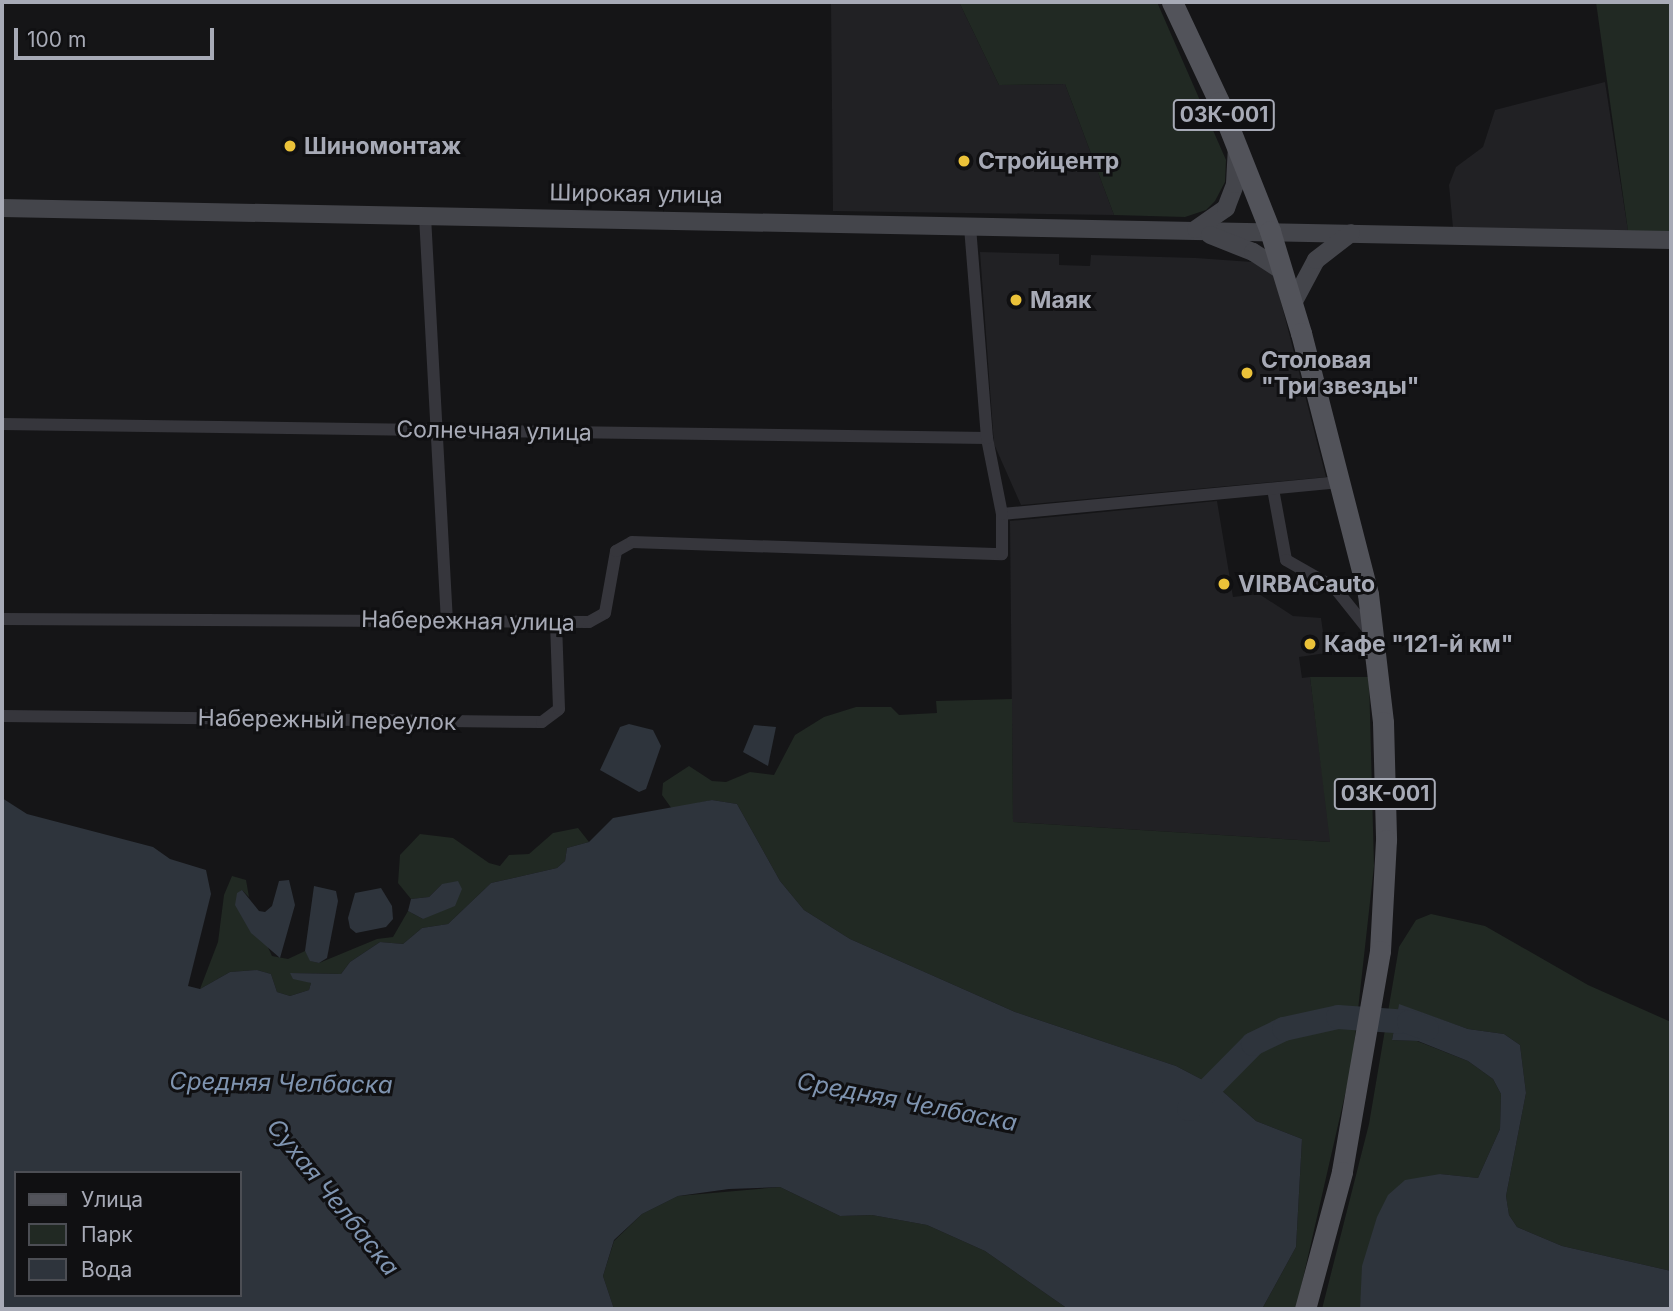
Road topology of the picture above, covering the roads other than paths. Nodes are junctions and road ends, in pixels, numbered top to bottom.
1 (1172, 2) edge
2 (1237, 147) junction
3 (2, 208) edge
4 (425, 216) junction
5 (970, 225) junction
6 (1193, 230) junction
7 (1270, 232) junction
8 (1351, 233) junction
9 (1671, 240) edge
10 (1282, 271) junction
11 (1292, 304) junction
12 (2, 424) edge
13 (434, 430) junction
14 (986, 438) junction
15 (1342, 482) junction
16 (1273, 489) junction
17 (1002, 514) junction
18 (2, 619) edge
19 (447, 619) junction
20 (556, 622) junction
21 (1374, 638) junction
22 (2, 716) edge
23 (1305, 1309) edge

1 - 2 main road, 03К-001
2 - 6 street
2 - 7 main road, 03К-001
3 - 4 street, Широкая улица
4 - 5 street, Широкая улица
4 - 13 street
5 - 6 street, Широкая улица
5 - 14 street
6 - 7 street, Широкая улица
6 - 10 street
7 - 8 street, Широкая улица
7 - 10 main road, 03К-001
8 - 9 street, Широкая улица
8 - 11 street
10 - 11 main road, 03К-001
11 - 15 main road, 03К-001
12 - 13 street, Солнечная улица
13 - 14 street, Солнечная улица
13 - 19 street
14 - 17 street
15 - 16 street
15 - 21 main road, 03К-001
16 - 17 street
16 - 21 street
17 - 20 street, Набережная улица
18 - 19 street, Набережная улица
19 - 20 street, Набережная улица
20 - 22 street, Набережный переулок
21 - 23 main road, 03К-001

